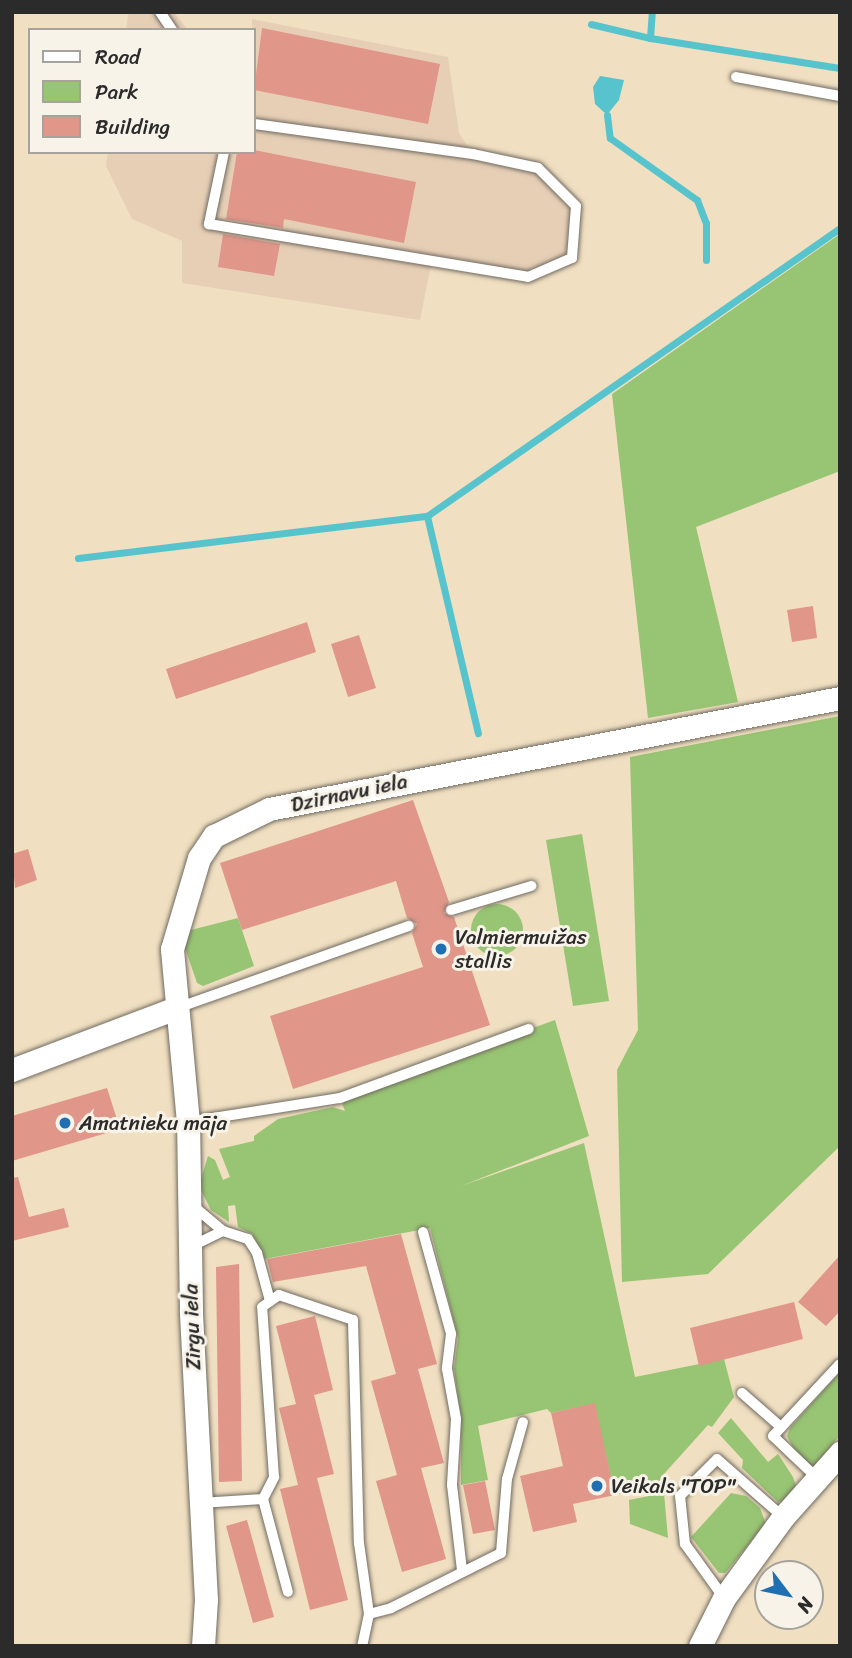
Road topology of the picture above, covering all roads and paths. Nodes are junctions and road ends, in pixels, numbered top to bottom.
1 (160, 12) edge
2 (171, 28) edge
3 (736, 77) dead end
4 (840, 96) edge
5 (256, 124) edge
6 (224, 154) edge
7 (840, 698) edge
8 (531, 886) dead end
9 (451, 910) dead end
10 (409, 926) dead end
11 (176, 1008) junction
12 (530, 1029) dead end
13 (12, 1070) edge
14 (188, 1122) junction
15 (188, 1202) junction
16 (223, 1231) junction
17 (423, 1232) dead end
18 (189, 1247) junction
19 (270, 1301) junction
20 (840, 1364) edge
21 (742, 1393) dead end
22 (523, 1422) dead end
23 (781, 1427) junction
24 (840, 1453) edge
25 (818, 1479) junction
26 (263, 1499) junction
27 (200, 1503) junction
28 (783, 1517) junction
29 (462, 1570) junction
30 (288, 1592) dead end
31 (724, 1598) junction
32 (369, 1614) junction
33 (203, 1646) edge
34 (362, 1646) edge
35 (700, 1646) edge

1 - 2 lane
3 - 4 lane
5 - 6 lane
7 - 11 street, Dzirnavu iela
8 - 9 lane
10 - 11 lane
11 - 13 street
11 - 14 street, Zirgu iela
12 - 14 lane
14 - 15 street, Zirgu iela
15 - 16 lane
15 - 18 street, Zirgu iela
16 - 18 lane
16 - 19 lane
17 - 29 lane
18 - 27 street, Zirgu iela
19 - 26 lane
19 - 32 lane
20 - 23 lane
21 - 23 lane
22 - 29 lane
23 - 25 lane
24 - 25 street
25 - 28 street
26 - 27 lane
26 - 30 lane
27 - 33 street, Zirgu iela
28 - 31 street
28 - 31 lane
29 - 32 lane
31 - 35 street
32 - 34 lane

